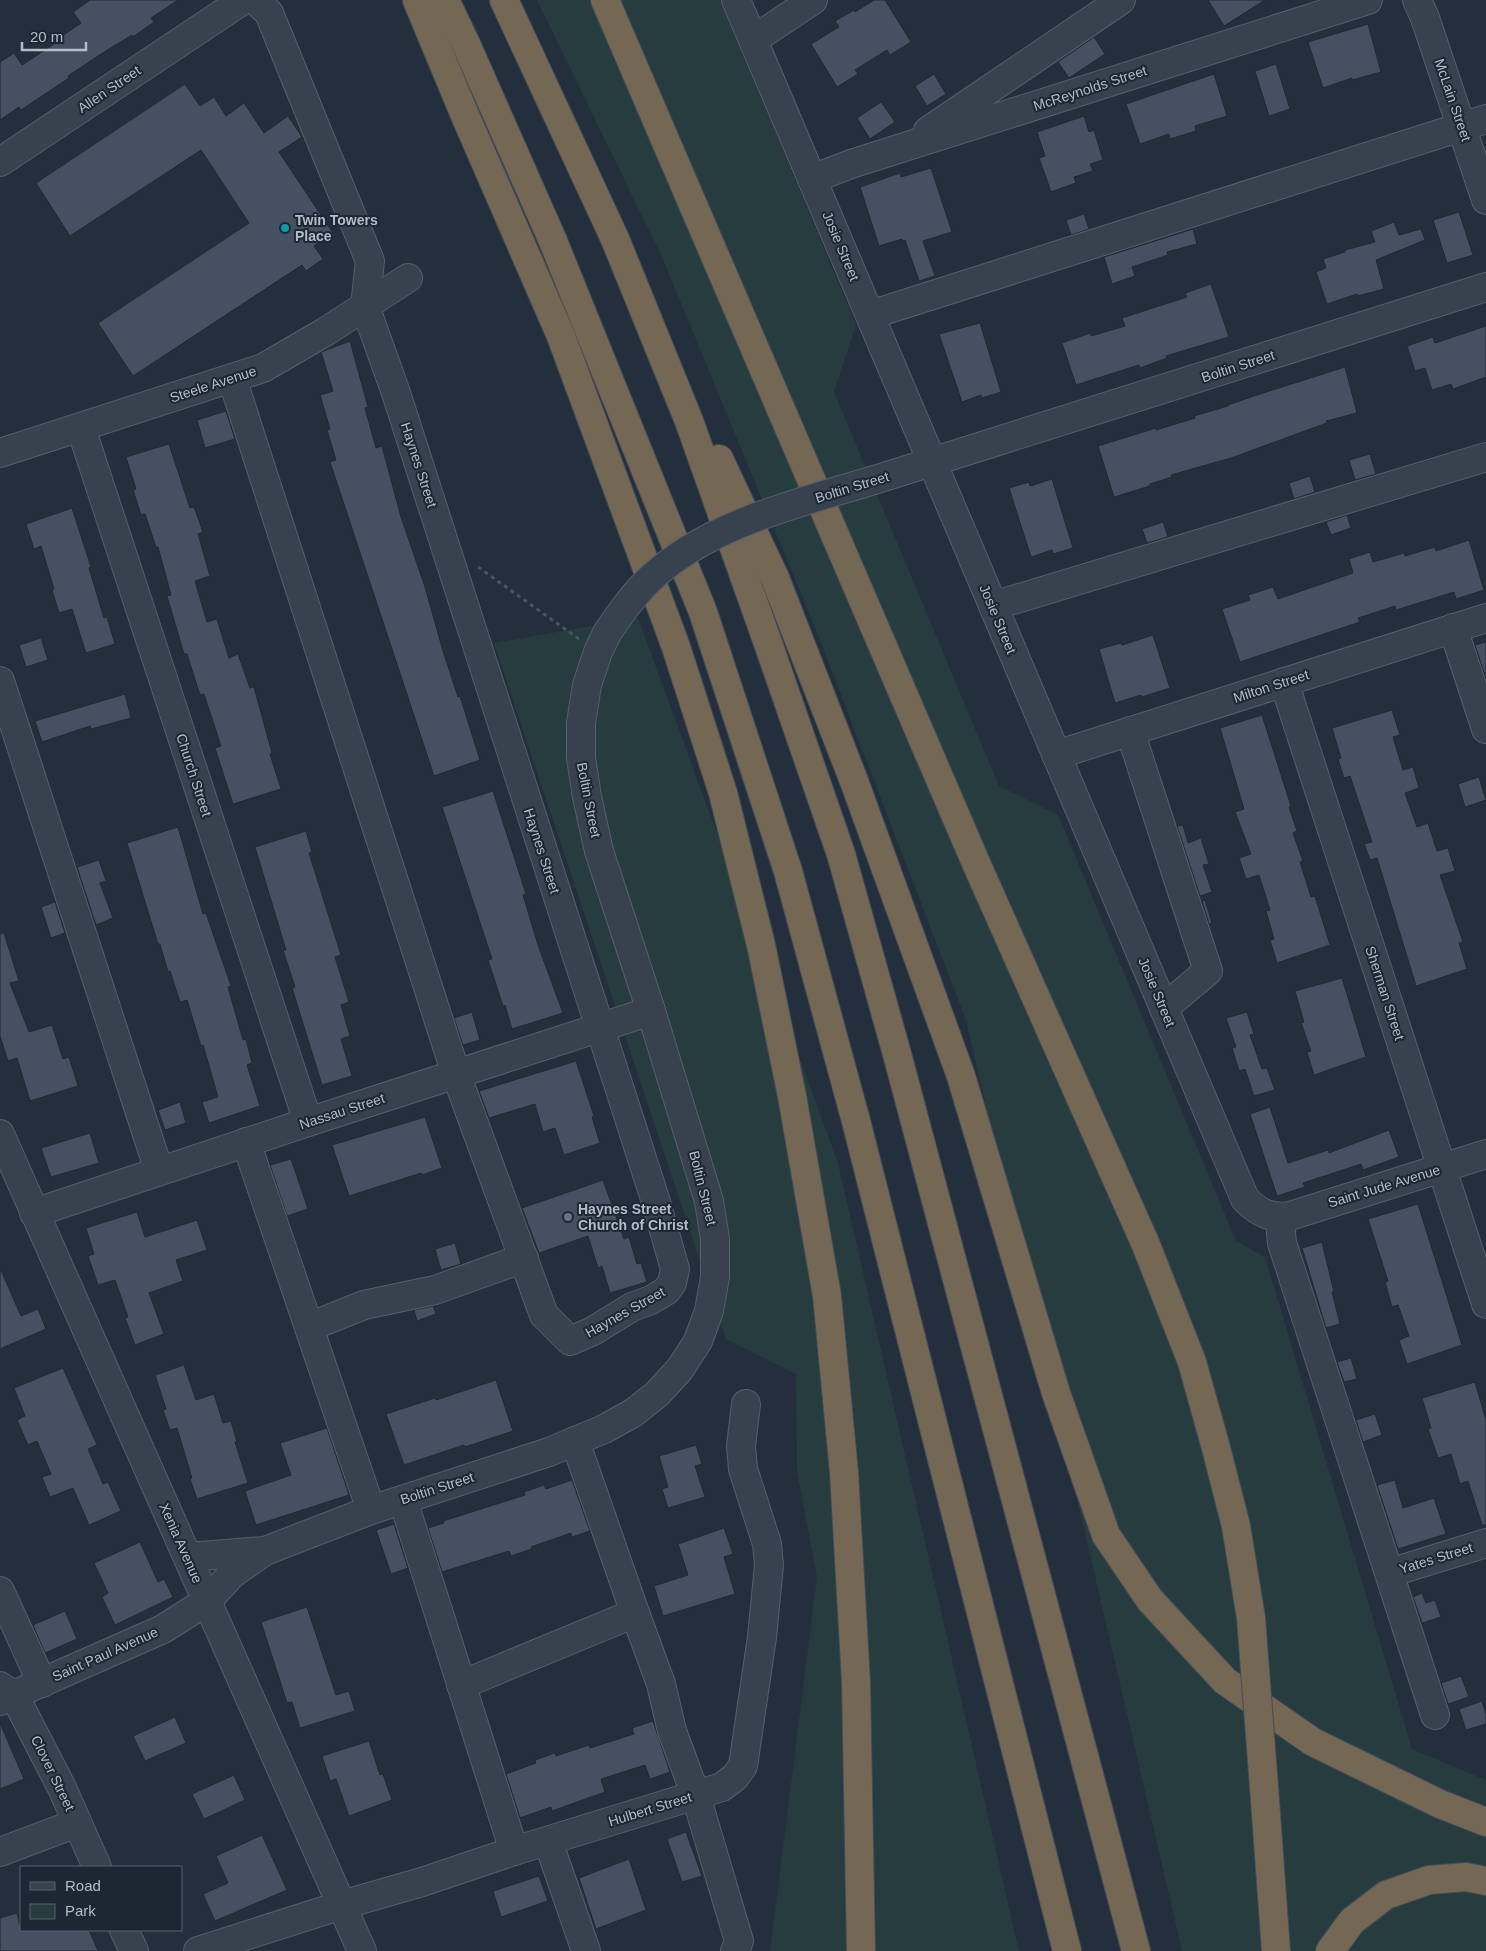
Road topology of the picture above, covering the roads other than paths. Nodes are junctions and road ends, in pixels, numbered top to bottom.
1 (243, 0) edge
2 (255, 0) edge
3 (416, 0) edge
4 (445, 0) edge
5 (504, 0) edge
6 (605, 0) edge
7 (736, 0) edge
8 (813, 0) edge
9 (1122, 0) edge
10 (1368, 0) edge
11 (1417, 0) edge
12 (753, 40) junction
13 (1474, 123) edge
14 (903, 147) junction
15 (0, 162) edge
16 (812, 179) junction
17 (1486, 200) edge
18 (615, 239) junction
19 (408, 278) dead end
20 (1486, 287) edge
21 (365, 306) junction
22 (870, 315) junction
23 (232, 378) junction
24 (81, 428) junction
25 (0, 453) edge
26 (1486, 457) edge
27 (931, 463) junction
28 (993, 606) junction
29 (1486, 618) edge
30 (1454, 628) junction
31 (0, 680) edge
32 (1284, 682) junction
33 (1486, 729) edge
34 (1130, 731) junction
35 (1056, 755) junction
36 (1164, 1008) junction
37 (652, 1011) junction
38 (600, 1028) junction
39 (456, 1074) junction
40 (308, 1122) junction
41 (0, 1134) edge
42 (246, 1142) junction
43 (1486, 1154) edge
44 (1442, 1168) junction
45 (159, 1171) junction
46 (8, 1173) edge
47 (34, 1213) junction
48 (1282, 1217) junction
49 (524, 1258) junction
50 (1486, 1304) edge
51 (309, 1327) junction
52 (746, 1404) dead end
53 (575, 1441) junction
54 (402, 1500) junction
55 (371, 1510) junction
56 (1486, 1543) edge
57 (265, 1551) junction
58 (188, 1558) junction
59 (1387, 1567) junction
60 (0, 1592) edge
61 (207, 1601) junction
62 (635, 1613) junction
63 (42, 1683) junction
64 (461, 1685) junction
65 (5, 1694) edge
66 (1435, 1715) dead end
67 (696, 1796) junction
68 (1486, 1822) edge
69 (77, 1823) junction
70 (548, 1840) junction
71 (514, 1851) junction
72 (0, 1852) edge
73 (97, 1866) edge
74 (1486, 1881) edge
75 (342, 1905) junction
76 (124, 1931) edge
77 (134, 1951) edge
78 (198, 1951) edge
79 (362, 1951) edge
80 (586, 1951) edge
81 (735, 1951) edge
82 (861, 1951) edge
83 (1068, 1951) edge
84 (1136, 1951) edge
85 (1276, 1951) edge
86 (1330, 1951) edge

1 - 15 street, Allen Street
2 - 21 street
3 - 82 highway
4 - 83 highway
5 - 18 highway
6 - 85 highway, bridge
7 - 12 street, Josie Street
8 - 12 street
9 - 14 street
10 - 14 street, McReynolds Street
11 - 13 street, McLain Street
12 - 16 street, Josie Street
13 - 17 street, McLain Street
13 - 22 street
14 - 16 street, McReynolds Street
16 - 22 street, Josie Street
18 - 68 highway
18 - 84 highway
19 - 21 street, Steele Avenue
20 - 27 street, Boltin Street
21 - 23 street, Steele Avenue
21 - 38 street, Haynes Street
22 - 27 street, Josie Street
23 - 24 street, Steele Avenue
23 - 39 street
24 - 25 street, Steele Avenue
24 - 40 street, Church Street
26 - 28 street
27 - 28 street, Josie Street
27 - 37 street, Boltin Street, bridge
28 - 35 street, Josie Street
29 - 30 street, Milton Street
30 - 32 street, Milton Street
30 - 33 street
31 - 45 street
32 - 34 street, Milton Street
32 - 44 street, Sherman Street
34 - 35 street, Milton Street
34 - 36 street
35 - 36 street, Josie Street
36 - 48 street, Josie Street
37 - 38 street, Nassau Street
37 - 53 street, Boltin Street
38 - 39 street, Nassau Street
38 - 49 street, Haynes Street
39 - 40 street, Nassau Street
39 - 49 street
40 - 42 street, Nassau Street
41 - 46 street, Xenia Avenue
42 - 45 street, Nassau Street
42 - 51 street
43 - 44 street, Saint Jude Avenue
44 - 48 street, Saint Jude Avenue
44 - 50 street, Sherman Street
45 - 47 street, Nassau Street
46 - 47 street, Xenia Avenue
47 - 58 street, Xenia Avenue
48 - 59 street
49 - 51 street
51 - 55 street
52 - 67 street, Hulbert Street
53 - 54 street, Boltin Street
53 - 62 street
54 - 55 street, Boltin Street
54 - 64 street
55 - 57 street, Boltin Street
56 - 59 street, Yates Street
57 - 58 street
57 - 61 street, Boltin Street
58 - 61 street, Xenia Avenue
59 - 66 street
60 - 63 street
61 - 63 street, Saint Paul Avenue
61 - 75 street, Xenia Avenue
62 - 64 street
62 - 67 street
63 - 65 street, Saint Paul Avenue
64 - 71 street
65 - 69 street, Clover Street
67 - 70 street, Hulbert Street
67 - 81 street
69 - 72 street
69 - 73 street, Clover Street
70 - 71 street, Hulbert Street
70 - 80 street
71 - 75 street, Hulbert Street
74 - 86 highway
75 - 78 street, Hulbert Street
75 - 79 street, Xenia Avenue
76 - 77 street

